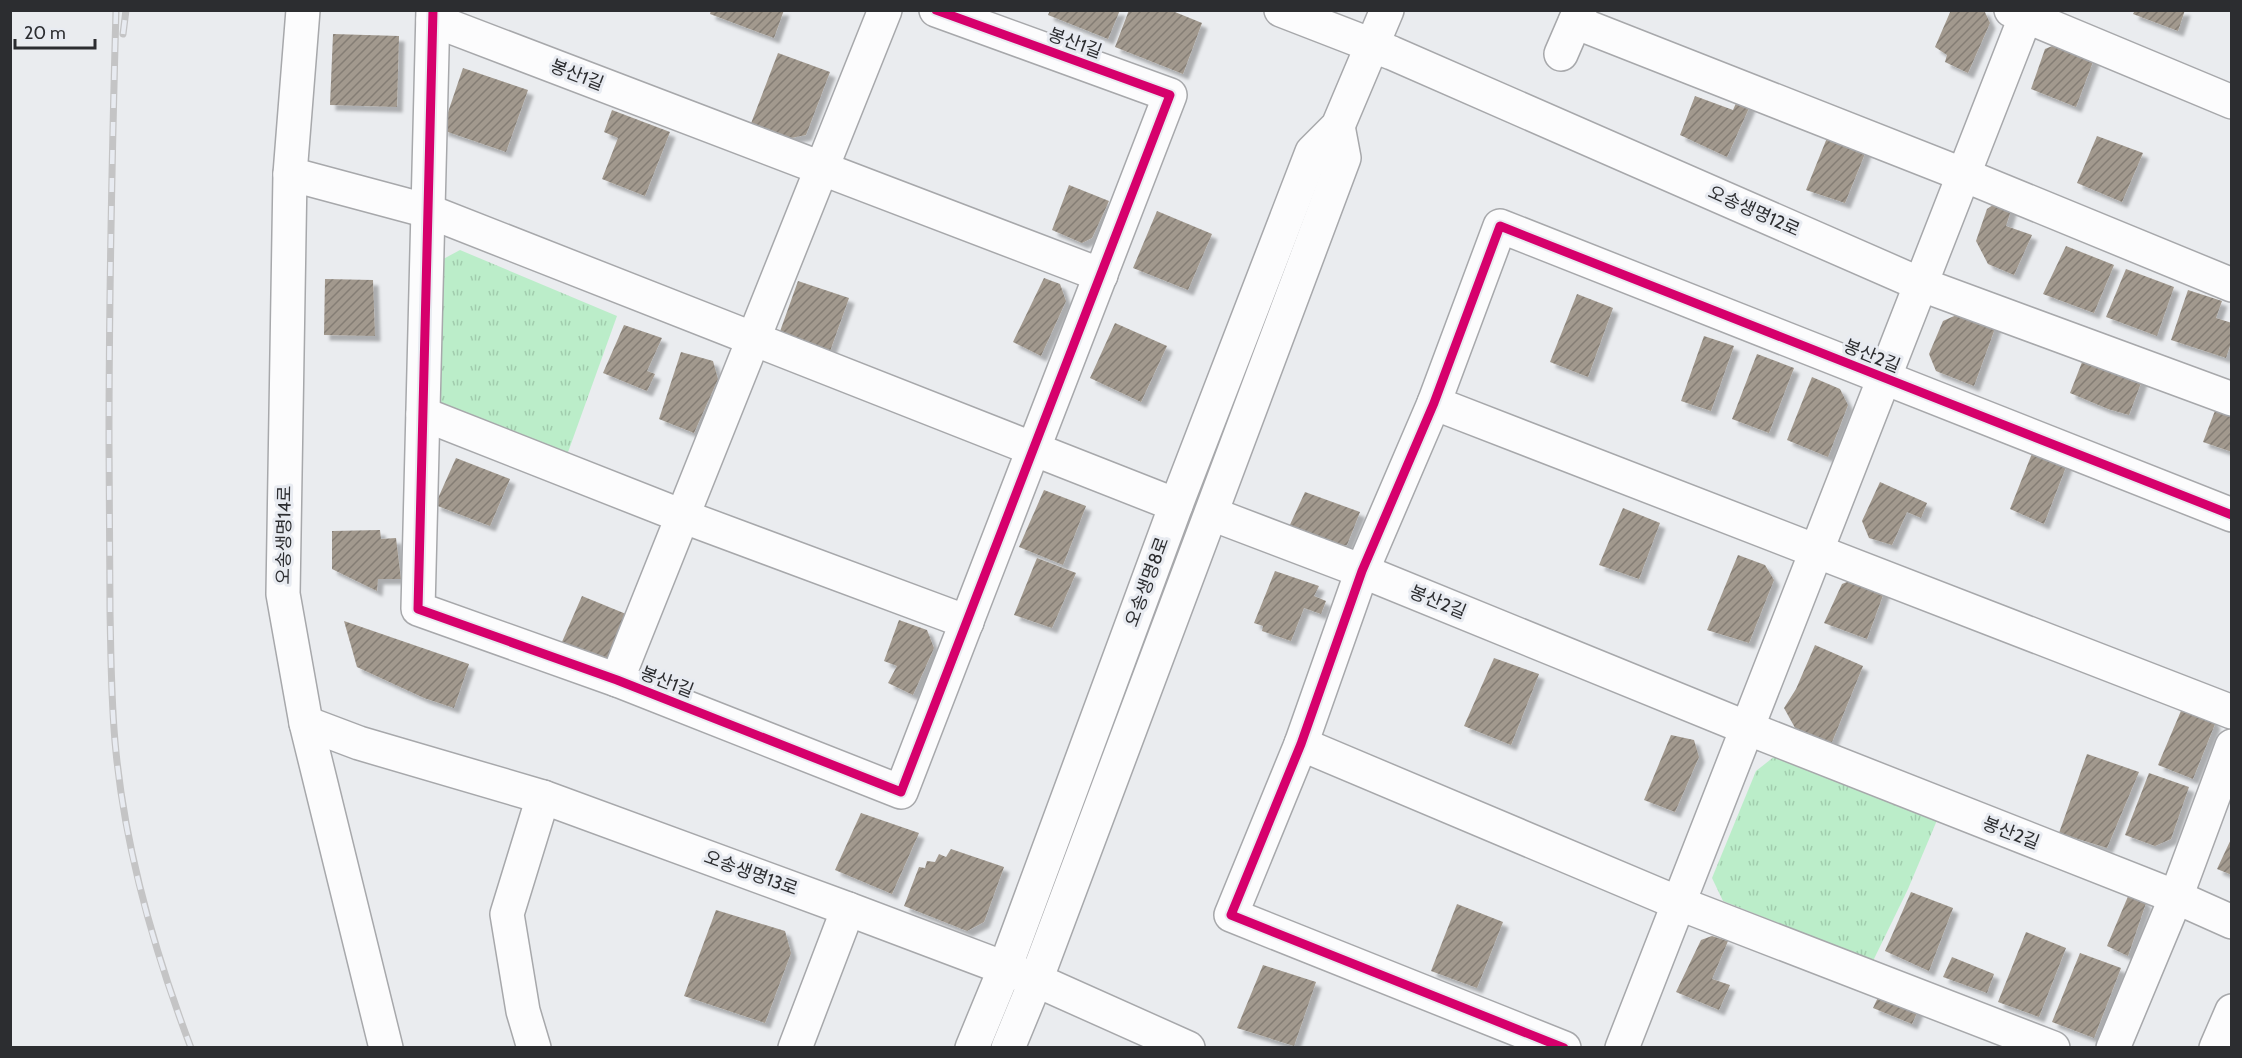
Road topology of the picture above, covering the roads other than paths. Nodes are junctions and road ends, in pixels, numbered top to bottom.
1 (303, 10) edge
2 (885, 10) edge
3 (936, 10) edge
4 (1281, 10) edge
5 (1387, 10) edge
6 (2022, 12) edge
7 (433, 15) edge
8 (1578, 16) edge
9 (1372, 45) junction
10 (1561, 54) dead end
11 (2232, 102) edge
12 (1338, 126) junction
13 (821, 169) junction
14 (290, 174) junction
15 (1964, 175) junction
16 (428, 211) junction
17 (1101, 275) junction
18 (1920, 284) junction
19 (2232, 285) edge
20 (753, 339) junction
21 (1884, 378) junction
22 (2232, 399) edge
23 (1434, 403) junction
24 (423, 414) junction
25 (1034, 449) junction
26 (1176, 505) junction
27 (1212, 514) junction
28 (2232, 515) edge
29 (682, 516) junction
30 (1816, 551) junction
31 (1362, 571) junction
32 (967, 622) junction
33 (616, 680) junction
34 (2232, 712) edge
35 (306, 723) junction
36 (1747, 728) junction
37 (1301, 744) junction
38 (2232, 746) edge
39 (543, 797) junction
40 (2175, 897) junction
41 (1678, 903) junction
42 (848, 909) junction
43 (2232, 922) edge
44 (1005, 968) junction
45 (1036, 980) junction
46 (2232, 1011) edge
47 (386, 1047) edge
48 (534, 1047) edge
49 (795, 1047) edge
50 (972, 1047) edge
51 (1008, 1047) edge
52 (1188, 1047) edge
53 (1564, 1047) edge
54 (1622, 1047) edge
55 (2053, 1047) edge
56 (2113, 1047) edge
57 (2216, 1047) edge

1 - 14 street, 오송생명14로
2 - 13 street, 봉산1길
3 - 17 street, 봉산1길
4 - 9 street, 오송생명12로
5 - 9 street, 오송생명8로
6 - 11 street, 봉산2길
6 - 15 street, 봉산2길
7 - 13 street, 봉산1길
7 - 16 street
8 - 10 street
8 - 15 street
9 - 12 street, 오송생명8로
9 - 18 street, 오송생명12로
12 - 26 street, 오송생명8로
12 - 27 street, 오송생명8로
13 - 17 street, 봉산1길
13 - 20 street, 봉산1길
14 - 16 street
14 - 35 street, 오송생명14로
15 - 18 street, 봉산2길
15 - 19 street
16 - 20 street
16 - 24 street
17 - 25 street
18 - 21 street, 봉산2길
18 - 22 street, 오송생명12로
20 - 25 street
20 - 29 street, 봉산1길
21 - 23 street, 봉산2길
21 - 28 street, 봉산2길
21 - 30 street, 봉산2길
23 - 30 street
23 - 31 street
24 - 29 street
24 - 33 street, 봉산1길
25 - 26 street
25 - 32 street
26 - 44 street, 오송생명8로
27 - 31 street, 봉산2길
27 - 45 street, 오송생명8로
29 - 32 street
29 - 33 street, 봉산1길
30 - 34 street
30 - 36 street, 봉산2길
31 - 36 street, 봉산2길
31 - 37 street
32 - 33 street, 봉산1길
35 - 39 street, 오송생명13로
35 - 47 street, 오송생명14로
36 - 40 street, 봉산2길
36 - 41 street, 봉산2길
37 - 41 street
37 - 53 street
38 - 40 street
39 - 42 street, 오송생명13로
39 - 48 street
40 - 43 street, 봉산2길
40 - 56 street
41 - 54 street, 봉산2길
41 - 55 street
42 - 44 street, 오송생명13로
42 - 49 street
44 - 45 street, 오송생명13로
44 - 50 street, 오송생명8로
45 - 51 street, 오송생명8로
45 - 52 street, 오송생명13로
46 - 57 street

